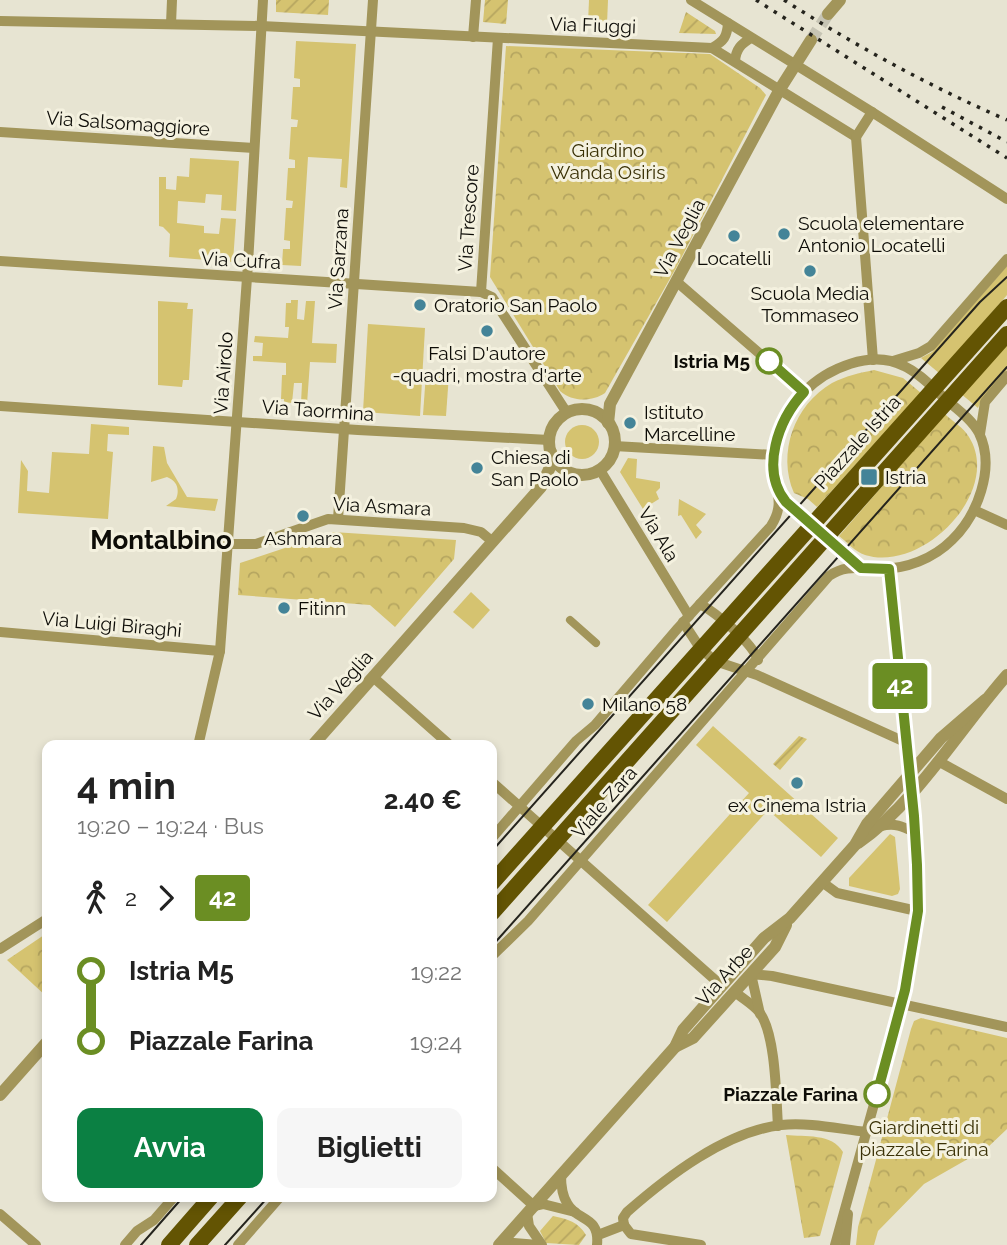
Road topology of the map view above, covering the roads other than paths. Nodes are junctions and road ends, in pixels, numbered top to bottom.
1 (172, 0) edge
2 (263, 0) edge
3 (373, 0) edge
4 (475, 0) edge
5 (691, 0) edge
6 (840, 0) edge
7 (828, 14) tunnel mouth
8 (0, 21) edge
9 (728, 23) junction
10 (171, 24) junction
11 (261, 26) junction
12 (371, 32) junction
13 (472, 37) junction
14 (498, 38) junction
15 (751, 38) junction
16 (811, 40) tunnel mouth
17 (712, 48) junction
18 (735, 61) junction
19 (795, 65) junction
20 (780, 89) junction
21 (873, 112) junction
22 (0, 132) edge
23 (856, 137) junction
24 (254, 148) junction
25 (1007, 199) edge
26 (1007, 259) edge
27 (0, 261) edge
28 (246, 278) junction
29 (677, 282) junction
30 (354, 284) junction
31 (481, 292) junction
32 (1007, 307) edge
33 (1007, 334) edge
34 (873, 360) junction
35 (893, 361) junction
36 (1007, 376) edge
37 (934, 389) junction
38 (804, 392) junction
39 (947, 400) junction
40 (610, 404) junction
41 (0, 406) edge
42 (594, 412) junction
43 (567, 413) junction
44 (237, 422) junction
45 (608, 423) junction
46 (345, 429) junction
47 (979, 434) junction
48 (550, 446) junction
49 (614, 446) junction
50 (775, 455) junction
51 (600, 470) junction
52 (580, 475) junction
53 (778, 492) junction
54 (537, 493) junction
55 (974, 510) junction
56 (338, 519) junction
57 (811, 524) junction
58 (1007, 525) edge
59 (826, 537) junction
60 (493, 542) junction
61 (228, 544) junction
62 (861, 568) junction
63 (889, 569) junction
64 (700, 604) junction
65 (686, 619) junction
66 (569, 621) dead end
67 (723, 622) junction
68 (0, 632) edge
69 (738, 635) junction
70 (596, 643) dead end
71 (700, 648) junction
72 (220, 651) junction
73 (758, 660) junction
74 (715, 661) junction
75 (745, 672) junction
76 (1007, 675) edge
77 (373, 677) junction
78 (985, 700) junction
79 (199, 740) edge
80 (317, 740) edge
81 (444, 740) edge
82 (905, 741) junction
83 (938, 761) junction
84 (909, 774) junction
85 (497, 786) edge
86 (911, 792) junction
87 (1007, 799) edge
88 (522, 809) junction
89 (881, 826) junction
90 (542, 827) junction
91 (914, 832) junction
92 (497, 833) edge
93 (556, 839) junction
94 (855, 845) junction
95 (580, 861) junction
96 (497, 877) edge
97 (822, 882) junction
98 (497, 907) edge
99 (918, 911) junction
100 (790, 918) junction
101 (42, 922) edge
102 (0, 949) edge
103 (497, 951) edge
104 (751, 974) junction
105 (722, 986) junction
106 (735, 992) junction
107 (902, 1003) junction
108 (760, 1014) junction
109 (1007, 1027) edge
110 (675, 1047) junction
111 (42, 1048) edge
112 (0, 1095) edge
113 (778, 1126) junction
114 (867, 1132) junction
115 (497, 1173) edge
116 (561, 1175) junction
117 (850, 1193) junction
118 (170, 1202) edge
119 (207, 1202) edge
120 (236, 1202) edge
121 (276, 1202) edge
122 (531, 1209) junction
123 (575, 1212) junction
124 (0, 1214) edge
125 (624, 1225) junction
126 (597, 1240) edge
127 (500, 1244) edge
128 (36, 1245) edge
129 (125, 1245) edge
130 (169, 1245) edge
131 (197, 1245) edge
132 (238, 1245) edge
133 (540, 1245) edge
134 (701, 1245) edge
135 (835, 1245) edge
136 (845, 1245) edge

1 - 10 street
2 - 11 street, Via Airolo
3 - 12 street, Via Sarzana
4 - 13 street
5 - 9 street
6 - 7 street
8 - 10 street, Via Fiuggi
9 - 15 street
9 - 17 street
10 - 11 street, Via Fiuggi
11 - 12 street, Via Fiuggi
11 - 24 street, Via Airolo
12 - 13 street, Via Fiuggi
12 - 30 street, Via Sarzana
13 - 14 street, Via Fiuggi
14 - 17 street, Via Fiuggi
14 - 31 street, Via Trescore
15 - 18 street
15 - 19 street
16 - 19 street, Via Veglia
17 - 18 street
18 - 20 street
19 - 20 street, Via Veglia
19 - 21 street
20 - 23 street
20 - 29 street, Via Veglia
21 - 23 street
21 - 25 street
22 - 24 street, Via Salsomaggiore
23 - 34 street
24 - 28 street, Via Airolo
26 - 35 street
27 - 28 street, Via Cufra
28 - 30 street, Via Cufra
28 - 44 street, Via Airolo
29 - 38 street
29 - 40 street, Via Veglia
30 - 31 street, Via Cufra
30 - 46 street, Via Sarzana
31 - 43 street, Via Trescore
32 - 37 main road, Piazzale Istria
33 - 39 main road, Piazzale Istria
34 - 35 street
34 - 38 street
35 - 37 street
36 - 47 street
37 - 39 street
37 - 57 main road, Piazzale Istria
38 - 50 street
39 - 47 street
39 - 59 main road, Piazzale Istria
40 - 42 street
40 - 45 street, Via Veglia
41 - 44 street, Via Taormina
42 - 43 street
42 - 45 street
43 - 48 street
44 - 46 street, Via Taormina
44 - 61 street, Via Airolo
45 - 49 street
46 - 48 street, Via Taormina
46 - 56 street, Via Sarzana
47 - 55 street
48 - 52 street
48 - 54 street, Via Veglia
49 - 50 street
49 - 51 street
50 - 53 street
51 - 52 street
51 - 65 street, Via Ala
52 - 54 street, Via Veglia
53 - 57 street
53 - 64 street
54 - 60 street, Via Veglia
55 - 58 street
55 - 63 street
56 - 60 street, Via Asmara
56 - 61 street, Via Asmara
57 - 59 street
57 - 67 main road, Viale Zara
59 - 62 street
59 - 69 main road, Viale Zara
60 - 77 street, Via Veglia
61 - 72 street, Via Airolo
62 - 63 street
62 - 73 street, Viale Zara
63 - 82 street
64 - 65 street
64 - 67 street
65 - 71 street
65 - 88 street
66 - 70 street
67 - 69 street
67 - 71 main road, Viale Zara
68 - 72 street, Via Luigi Biraghi
69 - 73 street
69 - 74 main road, Viale Zara
71 - 74 street
71 - 90 main road, Viale Zara
72 - 79 street, Via Airolo
73 - 75 street, Viale Zara
74 - 75 street
74 - 93 main road, Viale Zara
75 - 82 street
75 - 95 street, Viale Zara
76 - 78 street, Via Arbe
77 - 80 street, Via Veglia
77 - 81 street
78 - 83 street, Via Arbe
78 - 84 street, Via Arbe
82 - 84 street
83 - 86 street, Via Arbe
83 - 87 street
84 - 86 street
84 - 94 street, Via Arbe
85 - 88 street, Viale Zara
86 - 89 street, Via Arbe
86 - 91 street
88 - 90 street, Viale Zara
88 - 92 street
89 - 91 street
89 - 94 street, Via Arbe
90 - 93 street
90 - 96 main road, Viale Zara
91 - 99 street
93 - 95 street
93 - 98 main road, Viale Zara
94 - 97 street, Via Arbe
95 - 103 street, Viale Zara
95 - 105 street
97 - 99 street
97 - 100 street, Via Arbe
99 - 107 street
100 - 104 street, Via Arbe
100 - 105 street, Via Arbe
101 - 102 street
104 - 106 street, Via Arbe
104 - 107 street
104 - 108 street
105 - 110 street, Via Arbe
106 - 108 street
106 - 110 street, Via Arbe
107 - 109 street
107 - 114 street
108 - 113 street
110 - 116 street, Via Arbe
111 - 112 street
113 - 114 street
113 - 125 street
114 - 117 street
115 - 122 street
116 - 122 street, Via Arbe
116 - 123 street
117 - 135 street
117 - 136 street
118 - 129 street
119 - 130 main road
120 - 131 main road
121 - 132 street
122 - 123 street
122 - 127 street, Via Arbe
122 - 133 street, Via Arbe
123 - 126 street
124 - 128 street
125 - 126 street
125 - 134 street
127 - 133 street, Via Arbe

